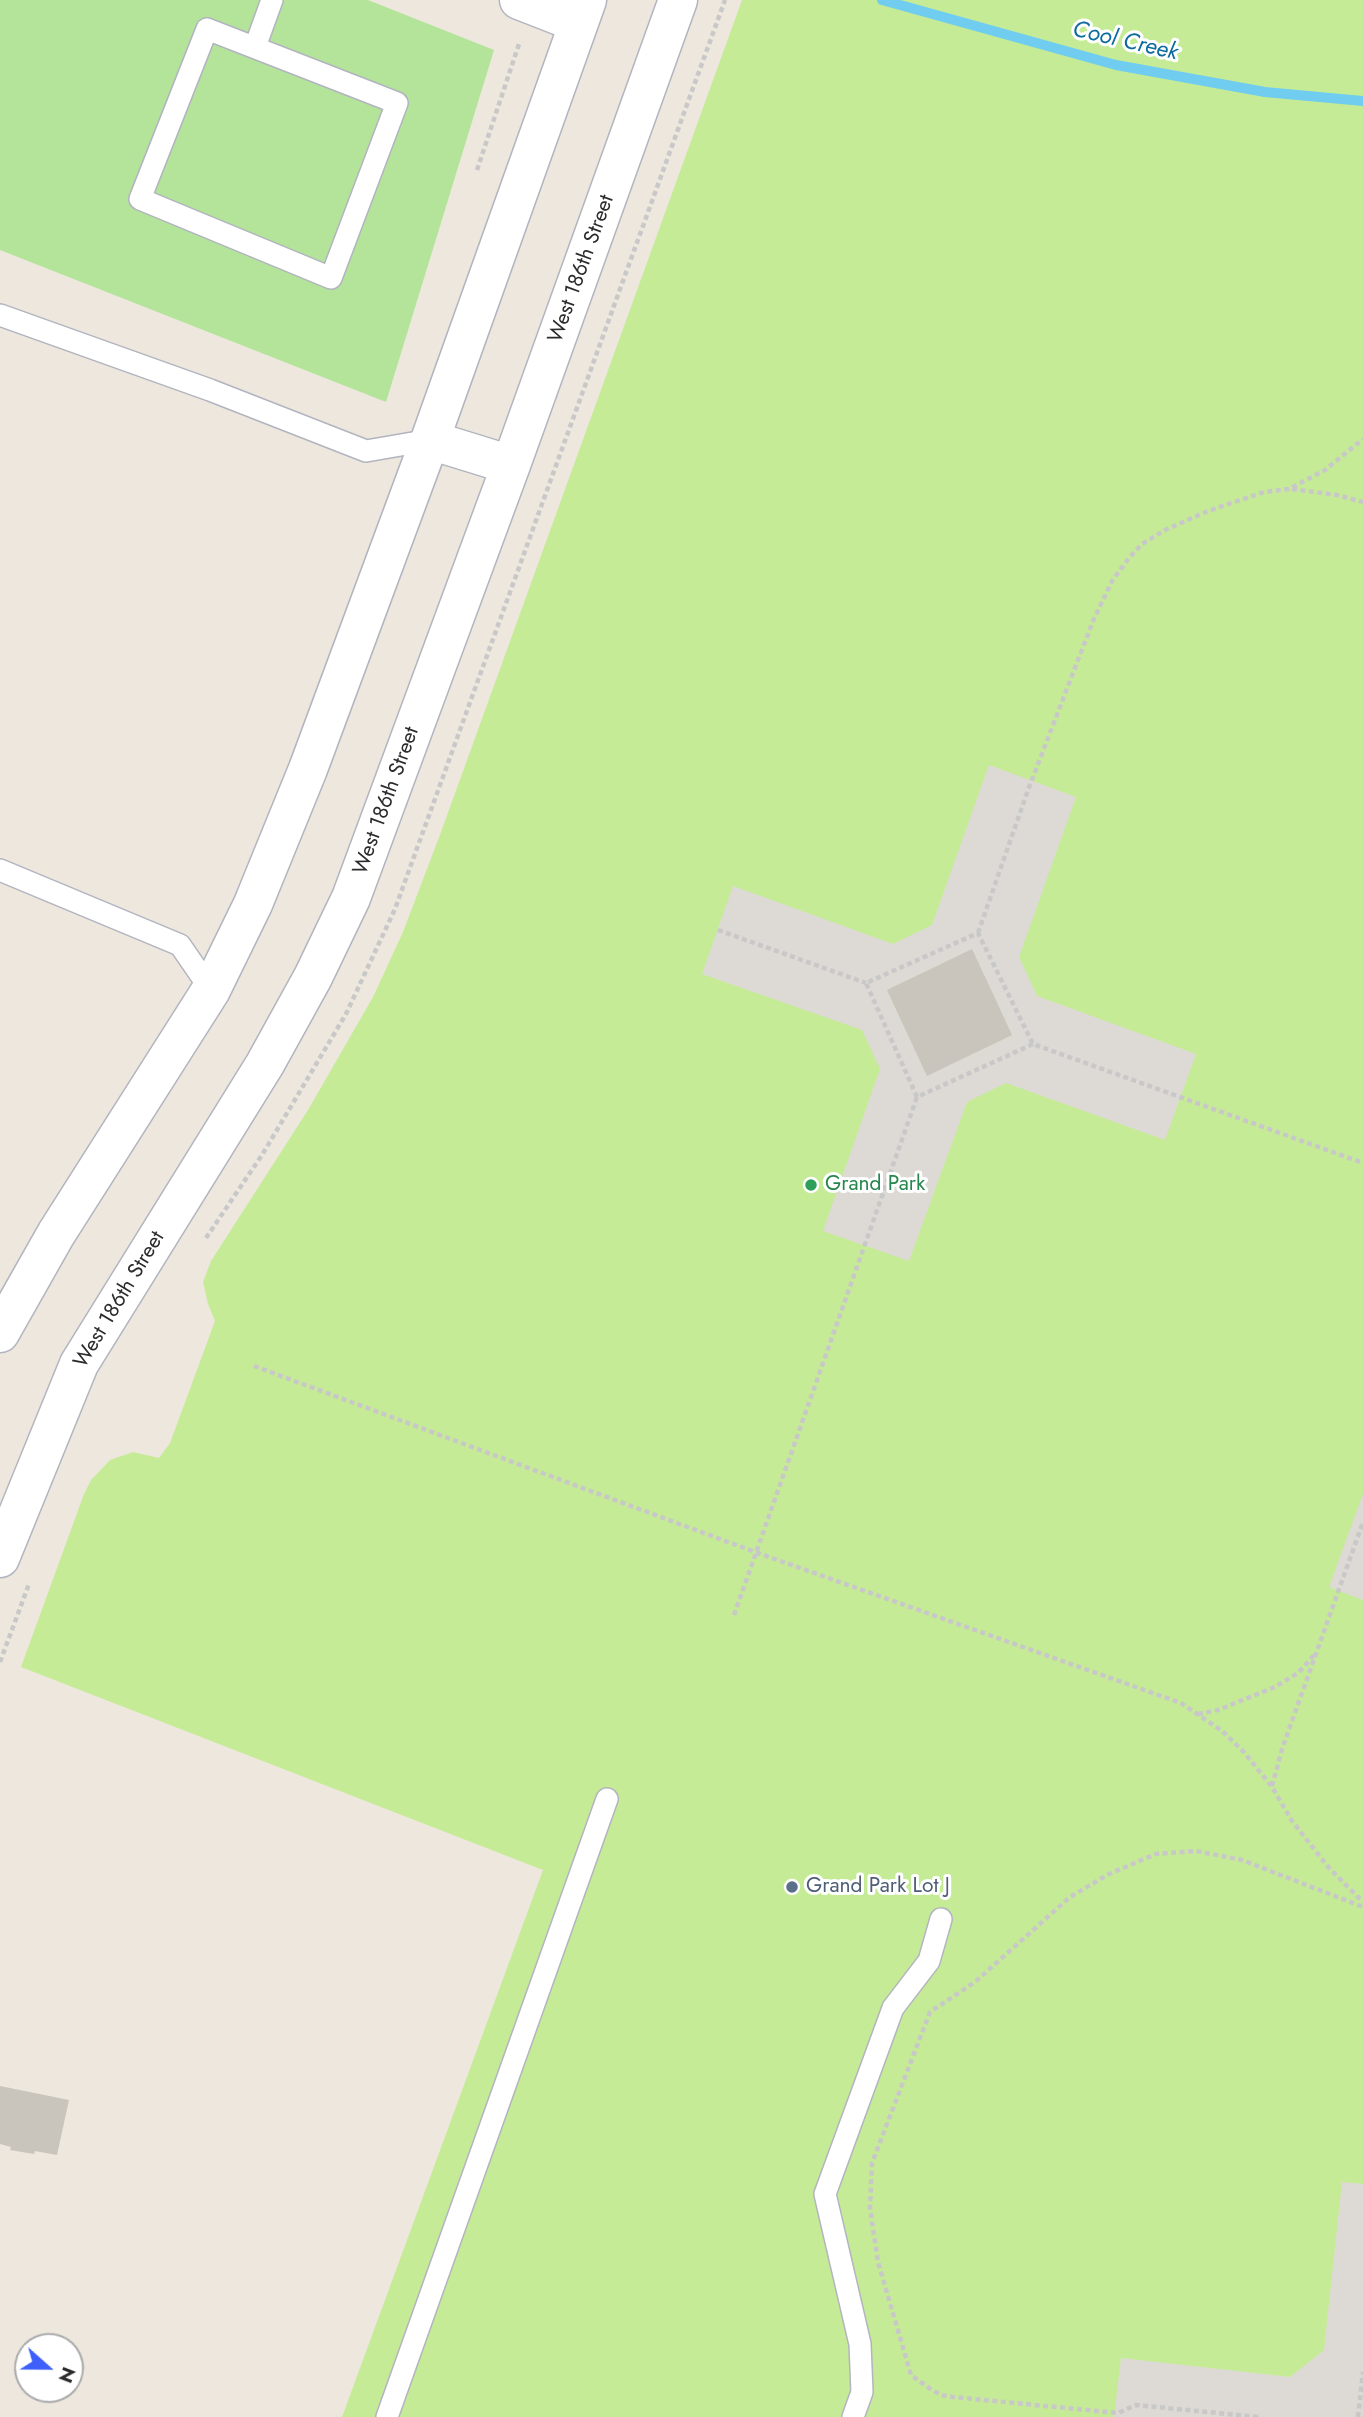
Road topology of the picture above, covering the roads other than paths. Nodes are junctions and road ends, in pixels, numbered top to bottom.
1 (272, 0) edge
2 (678, 0) edge
3 (525, 3) edge
4 (582, 12) edge
5 (255, 47) junction
6 (0, 315) edge
7 (430, 440) junction
8 (512, 465) junction
9 (0, 870) edge
10 (211, 990) junction
11 (0, 1333) edge
12 (0, 1558) edge
13 (607, 1799) dead end
14 (941, 1919) dead end
15 (387, 2417) edge
16 (853, 2417) edge

1 - 5 lane
2 - 8 street, West 186th Street
3 - 4 street
4 - 7 street
5 - 5 lane
6 - 7 lane
7 - 8 street
7 - 10 street
8 - 12 street, West 186th Street
9 - 10 lane
10 - 11 street
13 - 15 lane
14 - 16 lane

